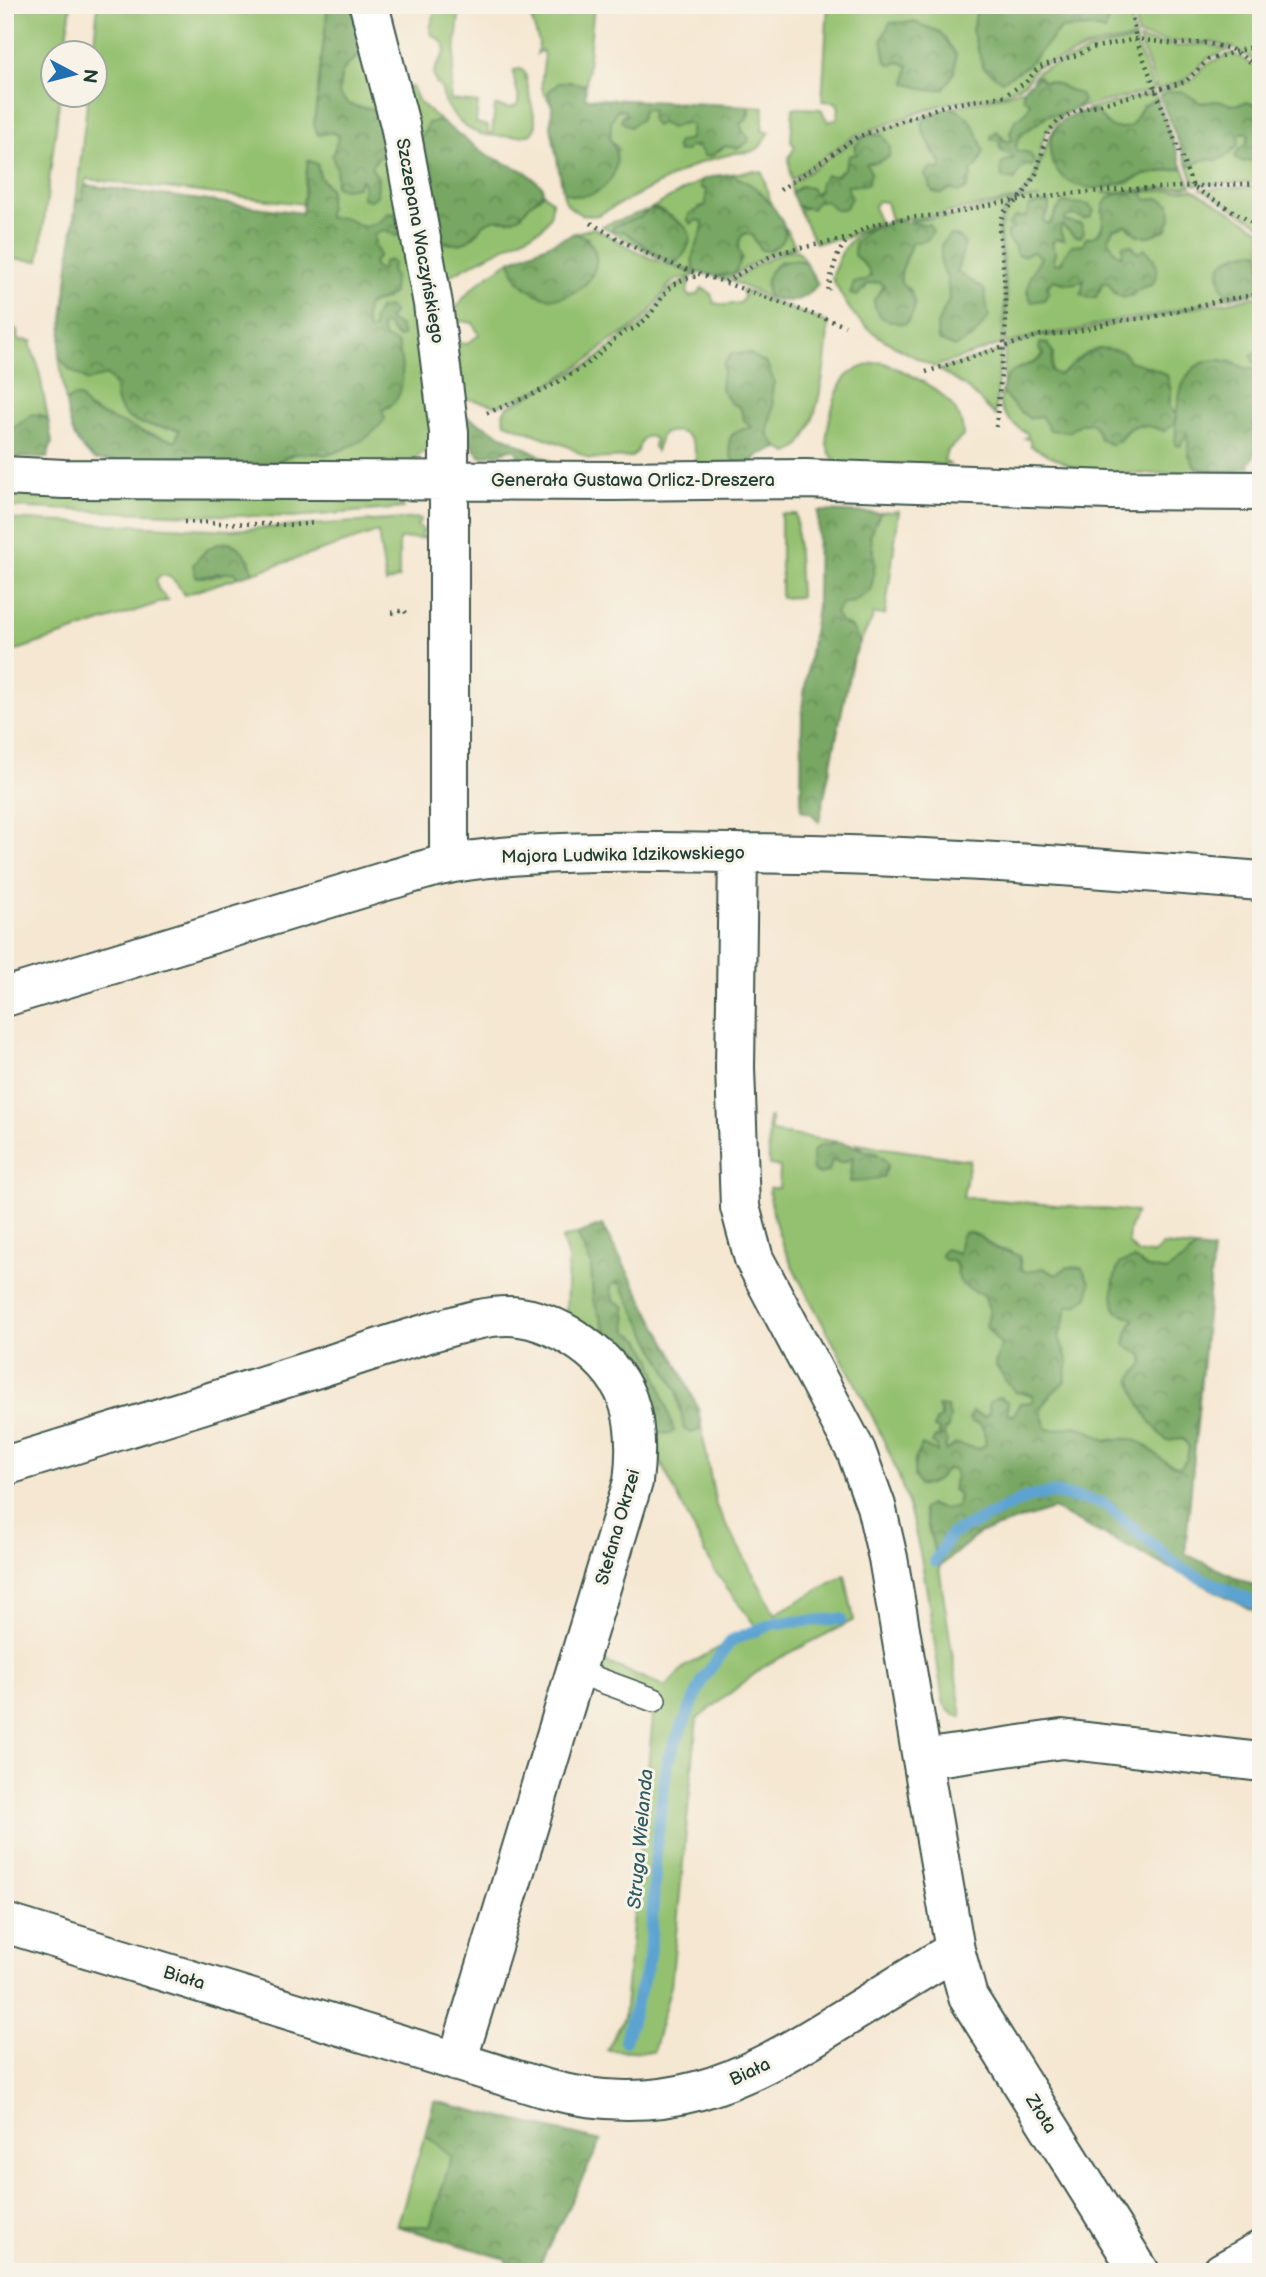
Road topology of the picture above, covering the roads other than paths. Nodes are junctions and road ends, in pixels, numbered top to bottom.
1 (369, 5) edge
2 (5, 476) edge
3 (451, 480) junction
4 (1261, 491) edge
5 (738, 853) junction
6 (449, 864) junction
7 (1261, 881) edge
8 (5, 997) edge
9 (5, 1466) edge
10 (575, 1671) junction
11 (654, 1700) dead end
12 (922, 1759) junction
13 (1261, 1762) edge
14 (5, 1923) edge
15 (955, 1950) junction
16 (457, 2062) junction
17 (1261, 2250) edge
18 (1140, 2272) edge
19 (1222, 2272) edge

1 - 3 street, Szczepana Waczyńskiego
2 - 3 street, Generała Gustawa Orlicz-Dreszera
3 - 4 street, Generała Gustawa Orlicz-Dreszera
3 - 6 street, Szczepana Waczyńskiego
5 - 6 street, Majora Ludwika Idzikowskiego
5 - 7 street, Majora Ludwika Idzikowskiego
5 - 12 street
6 - 8 street, Majora Ludwika Idzikowskiego
9 - 10 street, Stefana Okrzei
10 - 11 lane
10 - 16 street, Stefana Okrzei
12 - 13 street
12 - 15 street
14 - 16 street, Biała
15 - 16 street, Biała
15 - 18 street, Złota
17 - 19 street

